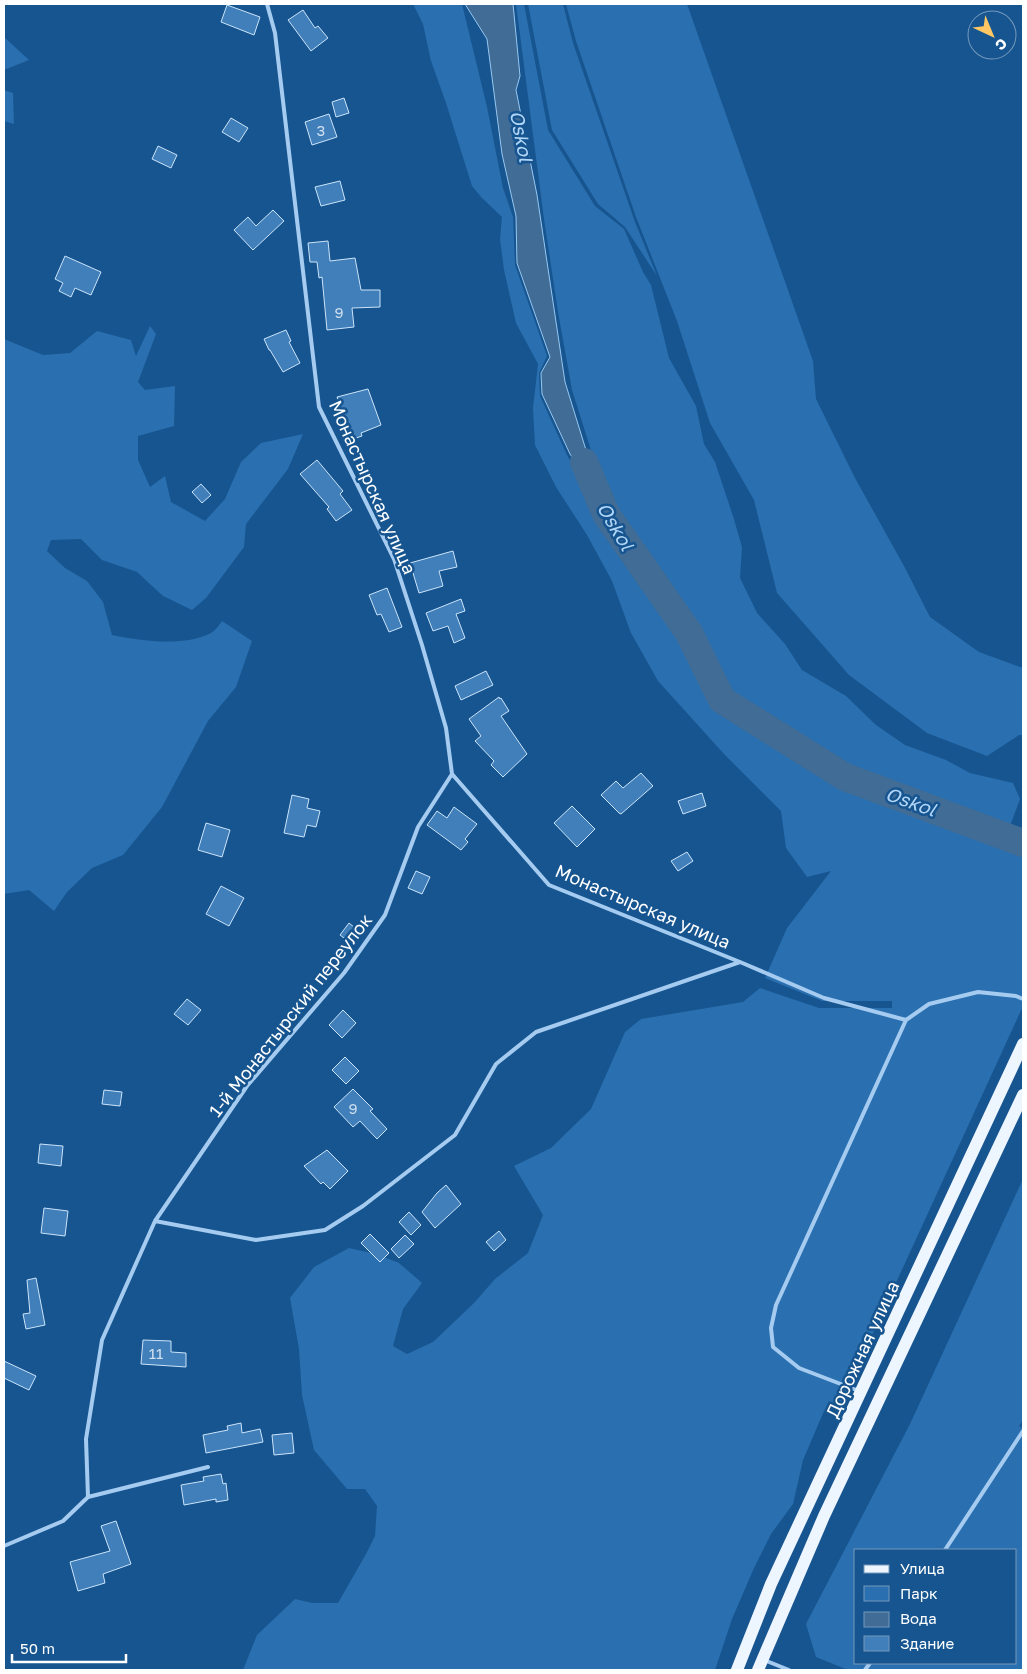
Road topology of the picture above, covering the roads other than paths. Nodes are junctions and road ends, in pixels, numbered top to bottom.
1 (267, 4) edge
2 (452, 774) junction
3 (740, 962) junction
4 (1023, 999) edge
5 (906, 1020) junction
6 (1023, 1044) edge
7 (1023, 1095) edge
8 (155, 1221) junction
9 (861, 1392) junction
10 (1023, 1431) edge
11 (208, 1467) dead end
12 (88, 1496) junction
13 (4, 1546) edge
14 (945, 1549) edge
15 (760, 1664) edge
16 (737, 1670) edge
17 (788, 1670) edge

1 - 2 lane, Монастырская улица
2 - 3 lane, Монастырская улица
2 - 8 lane, 1-й Монастырский переулок
3 - 5 lane, Монастырская улица
3 - 8 lane
4 - 5 lane
5 - 9 lane
6 - 9 main road, Дорожная улица
7 - 15 main road
8 - 12 lane, 1-й Монастырский переулок
9 - 16 main road, Дорожная улица
10 - 14 lane
11 - 12 lane
12 - 13 lane
15 - 17 lane

